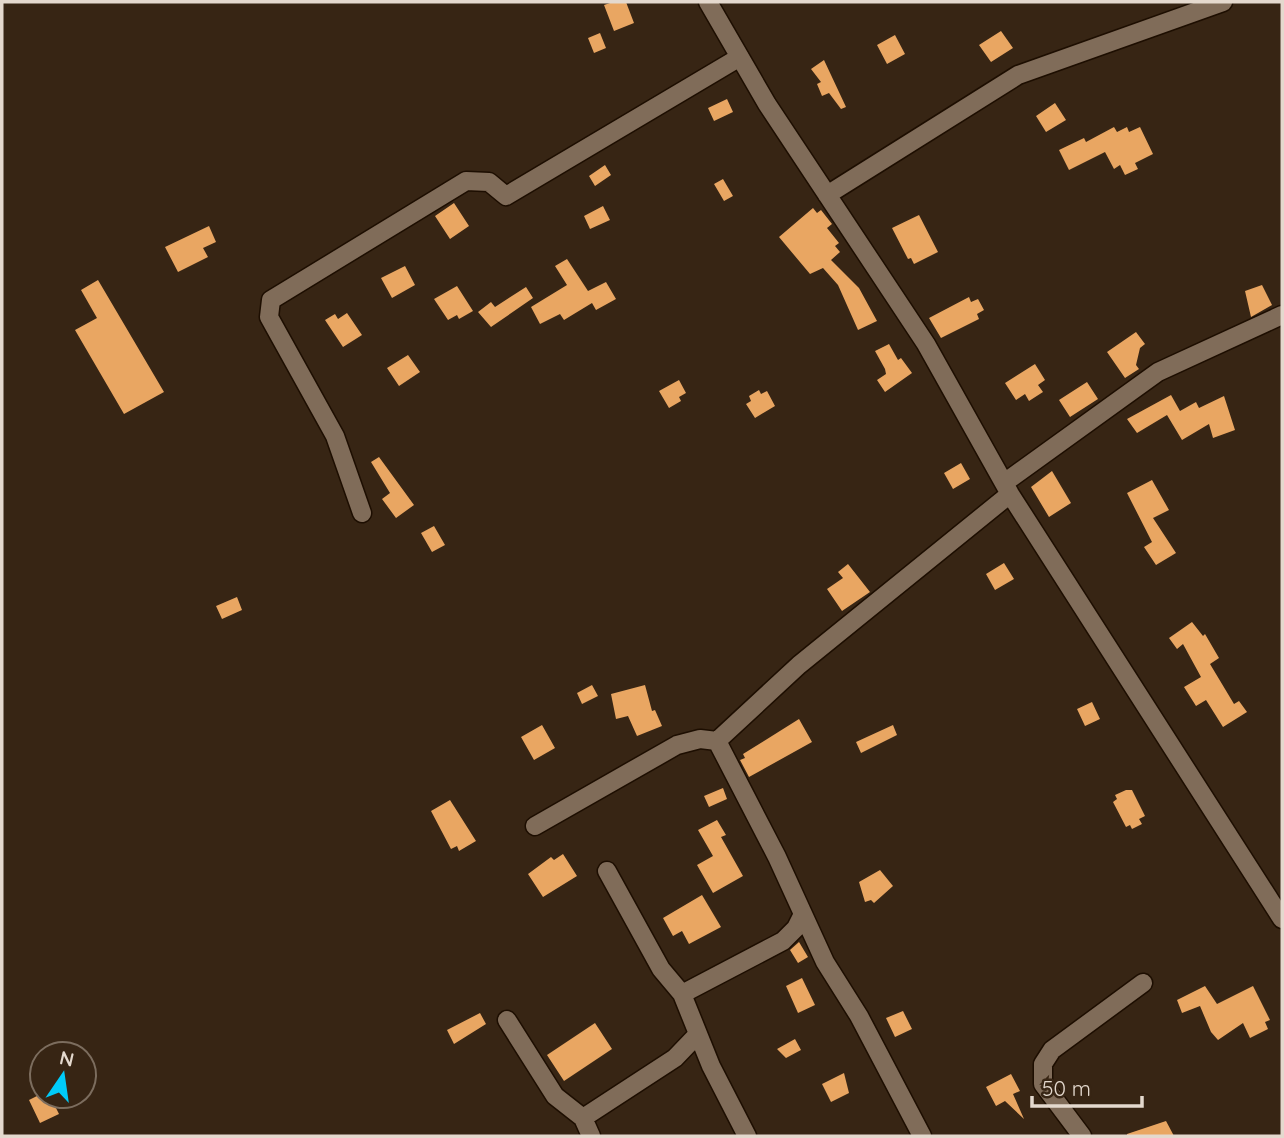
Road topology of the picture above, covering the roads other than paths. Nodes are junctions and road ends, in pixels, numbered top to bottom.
1 (708, 2) edge
2 (1223, 2) edge
3 (740, 57) junction
4 (827, 195) junction
5 (1282, 316) edge
6 (1007, 489) junction
7 (362, 513) dead end
8 (717, 741) junction
9 (535, 826) dead end
10 (607, 871) dead end
11 (803, 914) junction
12 (1282, 919) edge
13 (1143, 983) dead end
14 (682, 995) junction
15 (507, 1020) dead end
16 (698, 1034) junction
17 (583, 1118) junction
18 (591, 1136) edge
19 (747, 1136) edge
20 (922, 1136) edge
21 (1082, 1136) edge

1 - 3 street
2 - 4 street
3 - 4 street
3 - 7 street
4 - 6 street
5 - 6 street
6 - 8 street
6 - 12 street
8 - 9 street
8 - 11 street
10 - 14 street
11 - 14 street
11 - 20 street
13 - 21 street
14 - 16 street
15 - 17 street
16 - 17 street
16 - 19 street
17 - 18 street

